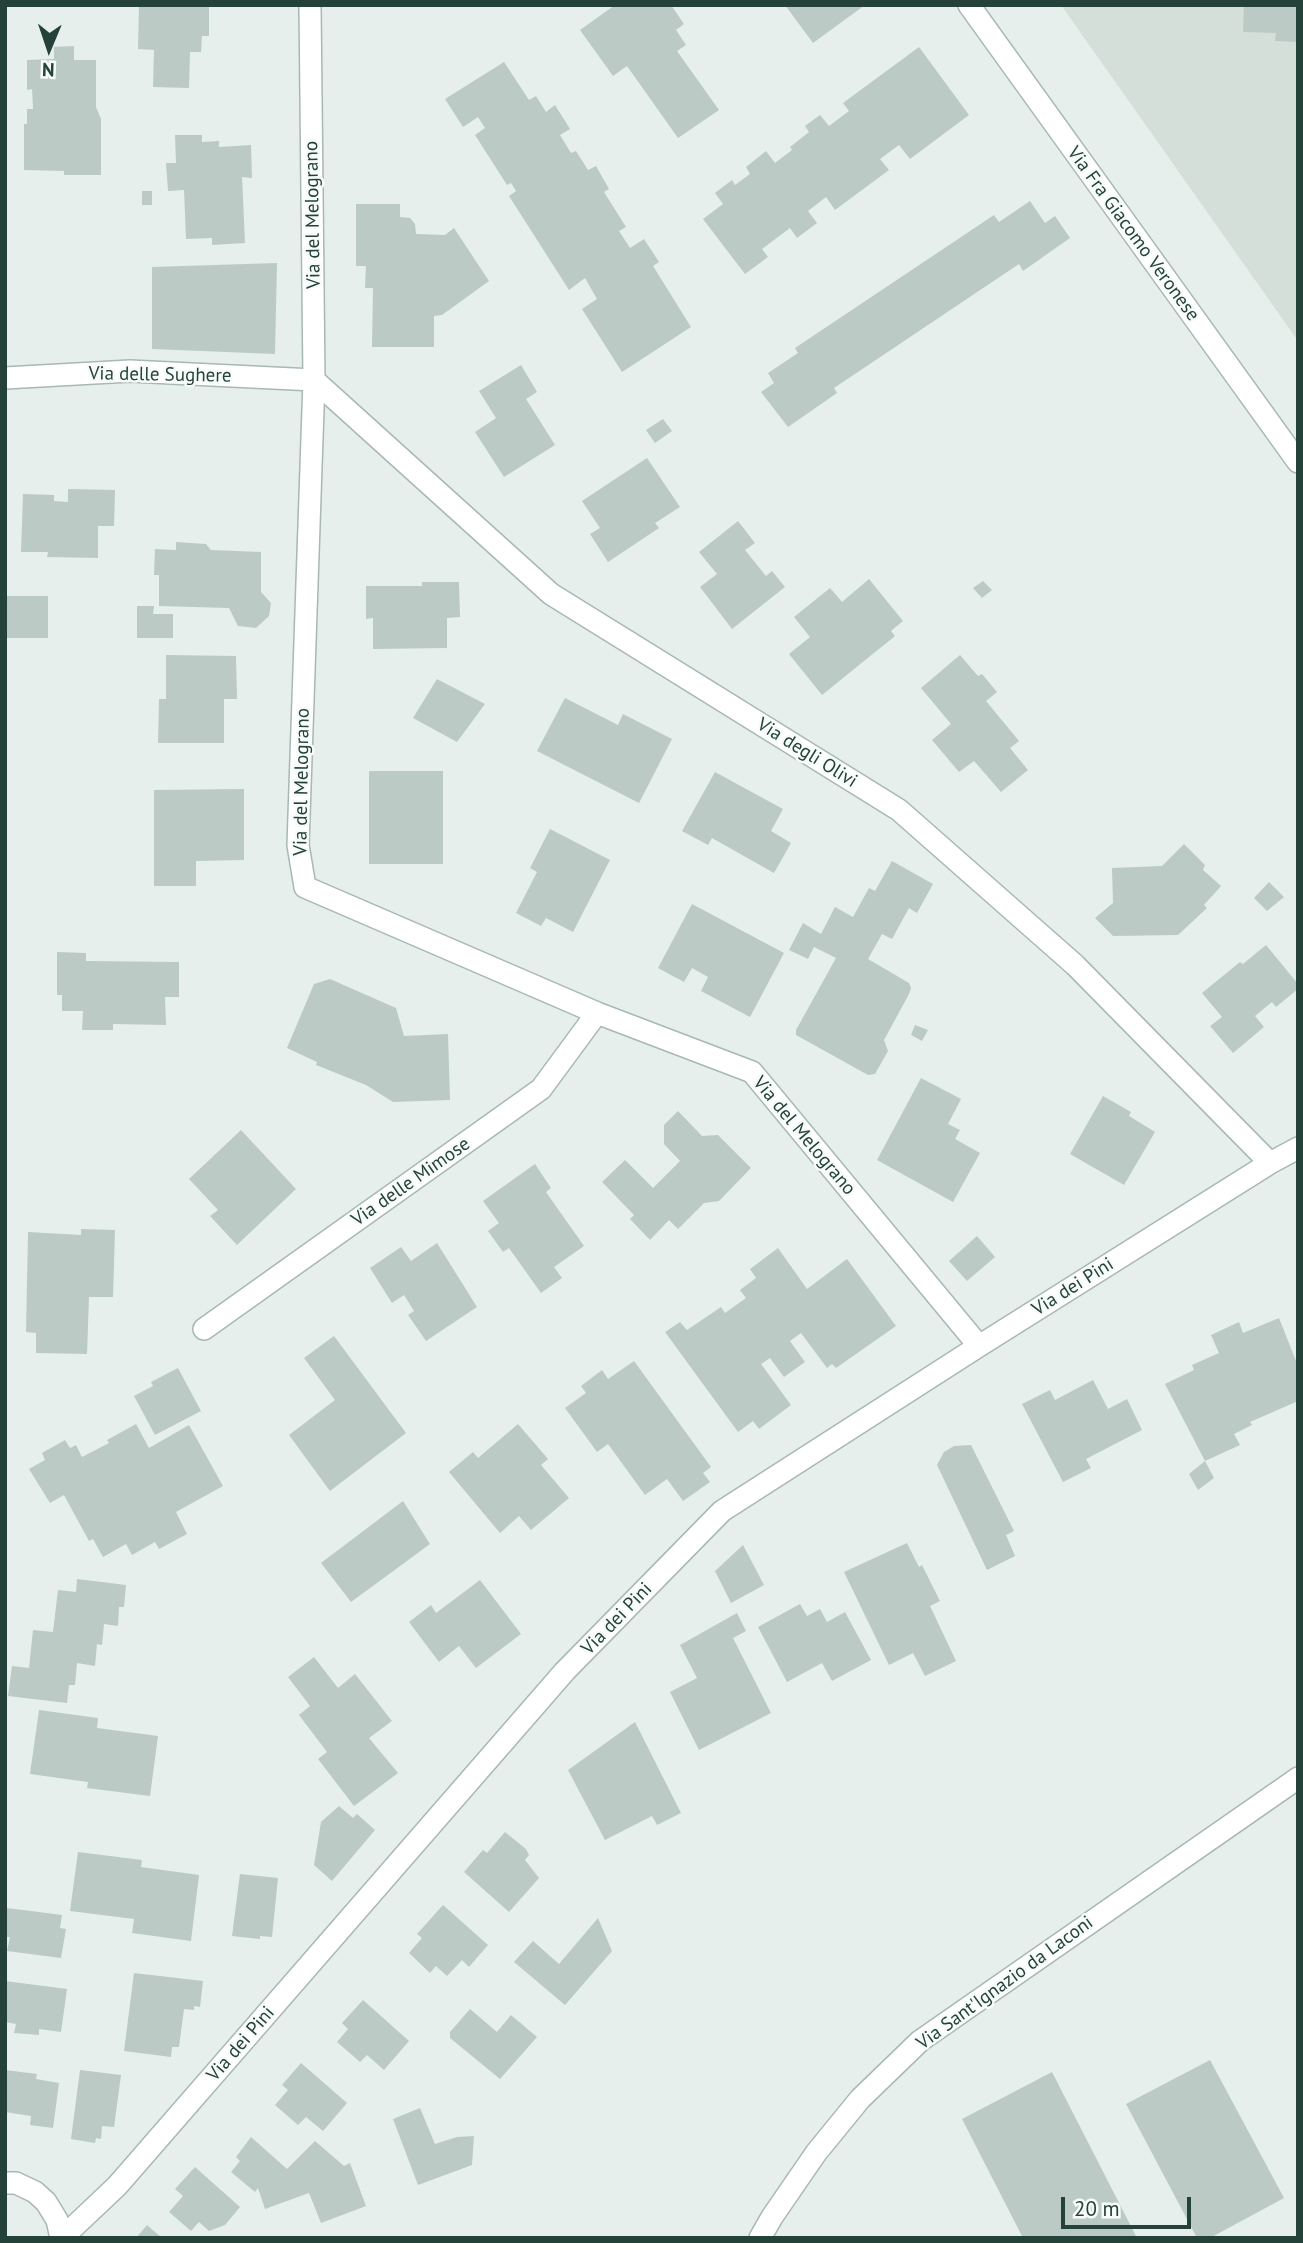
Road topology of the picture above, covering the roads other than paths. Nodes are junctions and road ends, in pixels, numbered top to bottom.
1 (310, 5) edge
2 (969, 5) edge
3 (5, 378) edge
4 (314, 380) junction
5 (1298, 462) edge
6 (597, 1013) junction
7 (1298, 1148) edge
8 (1270, 1163) junction
9 (204, 1329) dead end
10 (979, 1346) junction
11 (1298, 1778) edge
12 (5, 2183) edge
13 (61, 2238) edge
14 (760, 2238) edge

1 - 4 street, Via del Melograno
2 - 5 street, Via Fra Giacomo Veronese
3 - 4 street, Via delle Sughere
4 - 6 street, Via del Melograno
4 - 8 street, Via degli Olivi
6 - 9 street, Via delle Mimose
6 - 10 street, Via del Melograno
7 - 8 street, Via dei Pini
8 - 10 street, Via dei Pini
10 - 13 street, Via dei Pini
11 - 14 street, Via Sant'Ignazio da Laconi
12 - 13 street

